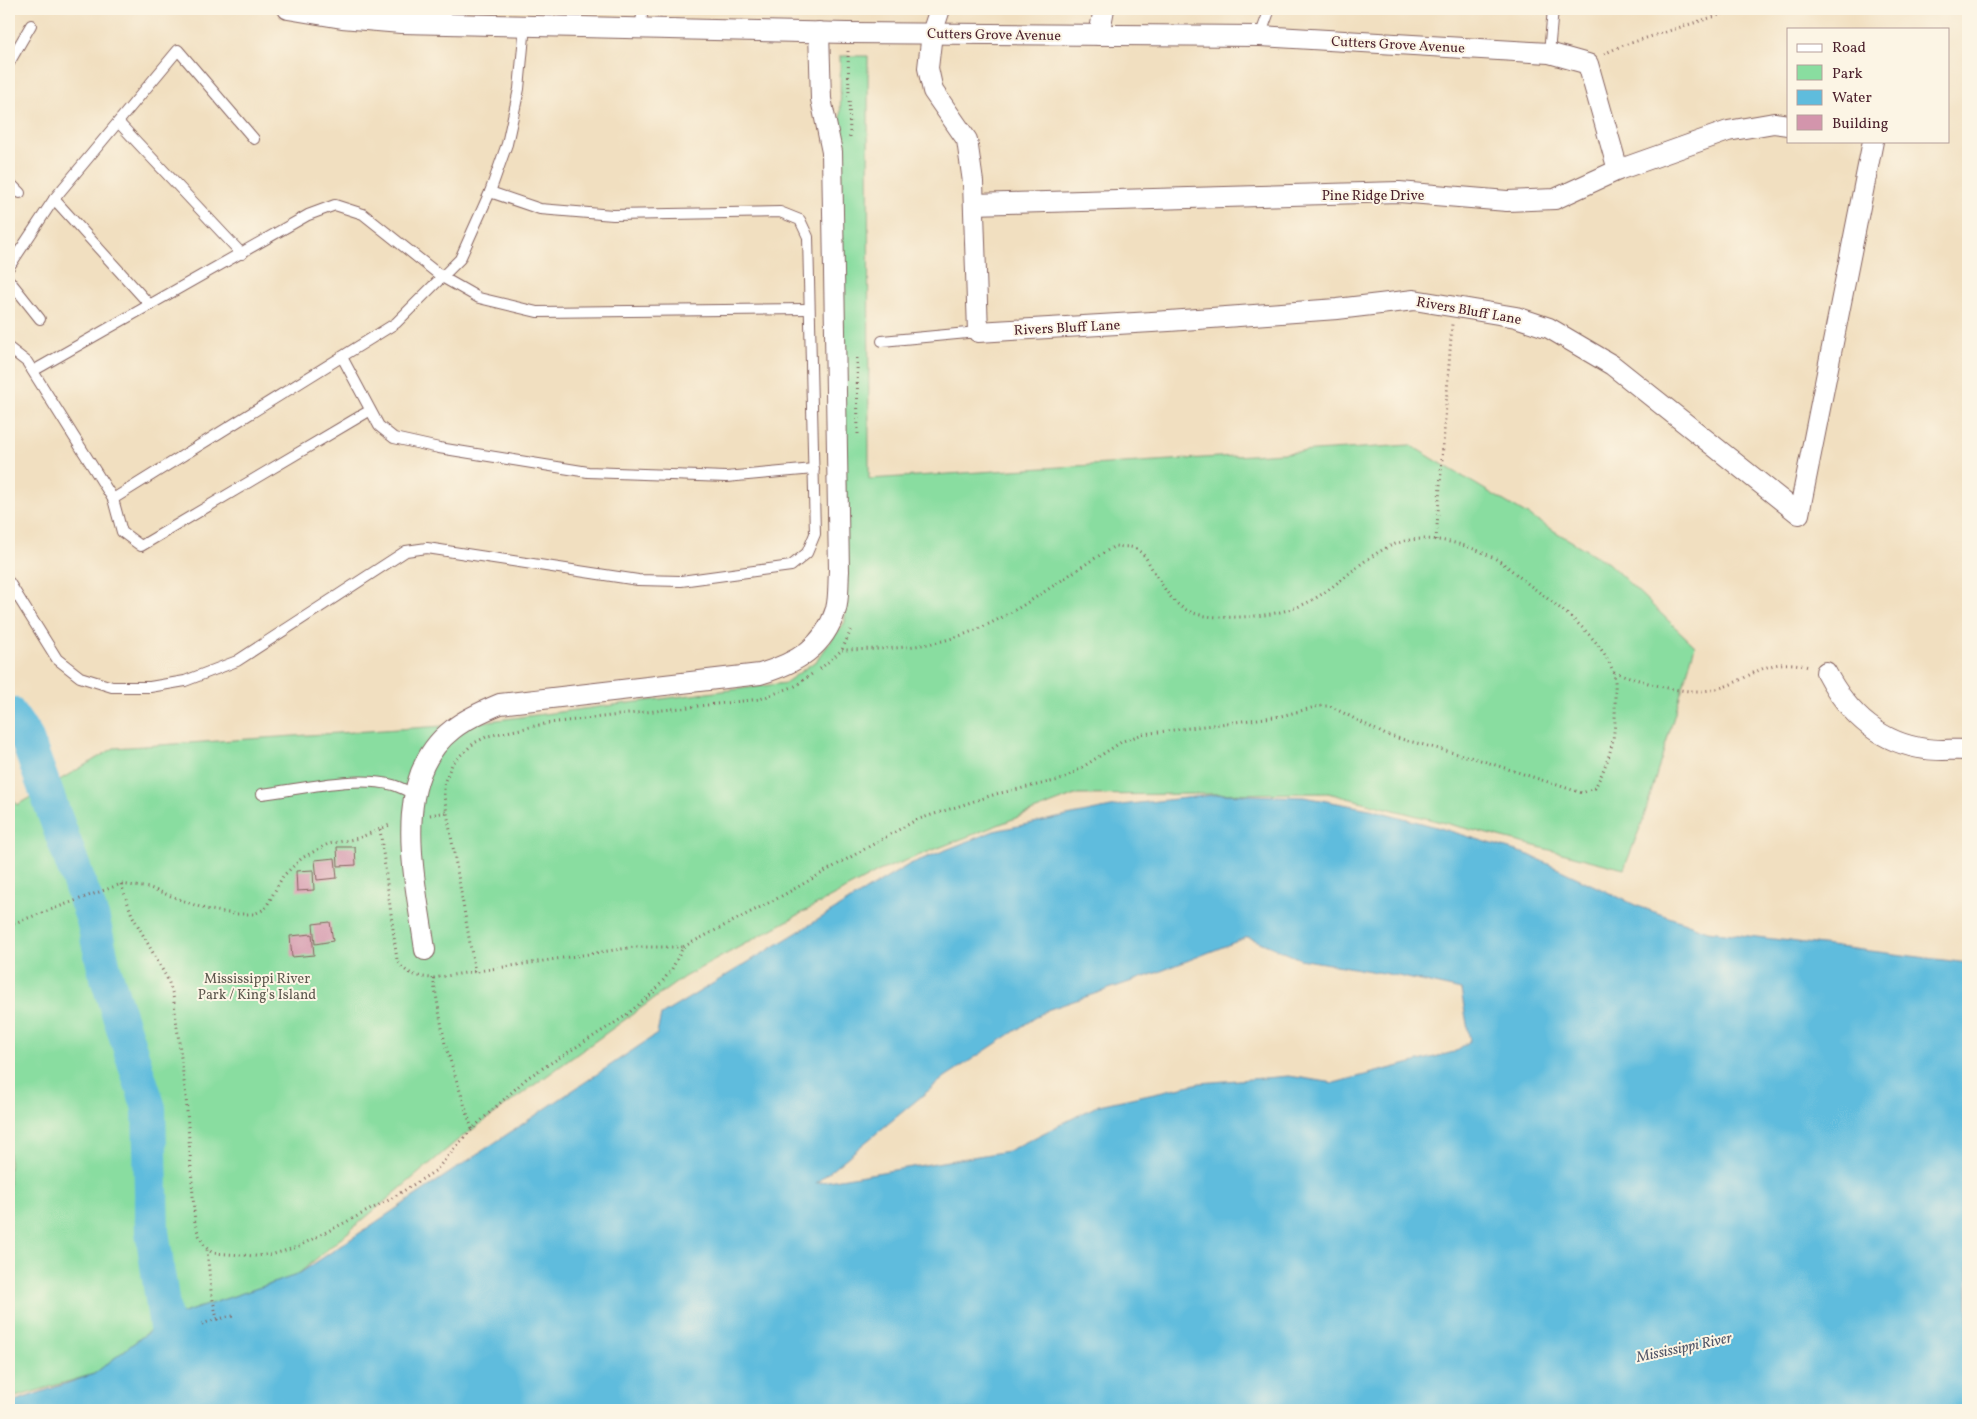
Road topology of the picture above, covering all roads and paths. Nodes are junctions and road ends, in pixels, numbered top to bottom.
1 (288, 9) edge
2 (940, 9) edge
3 (1104, 9) edge
4 (1270, 9) edge
5 (1553, 9) edge
6 (1738, 9) edge
7 (642, 18) edge
8 (30, 25) dead end
9 (525, 25) junction
10 (819, 32) junction
11 (932, 33) junction
12 (1099, 35) junction
13 (1260, 36) junction
14 (1549, 53) junction
15 (9, 63) edge
16 (1588, 64) junction
17 (118, 123) junction
18 (1787, 125) edge
19 (254, 139) dead end
20 (1871, 142) edge
21 (1618, 170) junction
22 (9, 182) edge
23 (490, 192) junction
24 (20, 193) dead end
25 (54, 199) junction
26 (974, 204) junction
27 (242, 254) junction
28 (9, 267) edge
29 (442, 277) junction
30 (9, 280) edge
31 (150, 305) junction
32 (1454, 306) junction
33 (809, 309) junction
34 (40, 319) dead end
35 (978, 332) junction
36 (882, 341) dead end
37 (9, 348) edge
38 (342, 357) junction
39 (32, 371) junction
40 (369, 411) junction
41 (814, 469) junction
42 (113, 498) junction
43 (1436, 540) junction
44 (9, 582) edge
45 (1614, 672) junction
46 (1826, 672) joint
47 (1968, 750) edge
48 (262, 794) dead end
49 (414, 794) junction
50 (446, 812) junction
51 (410, 818) junction
52 (380, 829) junction
53 (121, 884) junction
54 (9, 924) edge
55 (683, 947) junction
56 (425, 950) dead end
57 (475, 972) junction
58 (433, 978) junction
59 (472, 1129) junction
60 (207, 1250) junction
61 (233, 1316) dead end
62 (217, 1320) junction
63 (202, 1324) dead end

1 - 9 street, Cutters Grove Avenue
2 - 11 street
3 - 12 street
4 - 13 lane
5 - 14 lane
6 - 16 path
7 - 9 street, Cutters Grove Avenue
7 - 10 street, Cutters Grove Avenue
8 - 15 lane
9 - 23 lane
10 - 11 street, Cutters Grove Avenue
10 - 49 street
11 - 12 street, Cutters Grove Avenue
11 - 26 street
12 - 13 street, Cutters Grove Avenue
13 - 14 street, Cutters Grove Avenue
14 - 16 street, Cutters Grove Avenue
16 - 21 street
17 - 19 lane
17 - 25 lane
17 - 27 lane
18 - 21 street, Pine Ridge Drive
20 - 32 street, Rivers Bluff Lane
21 - 26 street, Pine Ridge Drive
22 - 24 lane
23 - 29 lane
23 - 33 lane
25 - 28 lane
25 - 31 lane
26 - 35 street
27 - 29 lane
27 - 31 lane
29 - 33 lane
29 - 38 lane
30 - 34 lane
31 - 39 lane
32 - 35 street, Rivers Bluff Lane
32 - 43 path
33 - 41 lane
35 - 36 lane
37 - 39 lane
38 - 40 lane
38 - 42 lane
39 - 42 lane
40 - 41 lane
40 - 42 lane
41 - 44 lane
43 - 45 path
43 - 50 path
45 - 46 path
45 - 55 path
46 - 47 street
48 - 49 lane
49 - 51 street
50 - 51 path
50 - 57 path
51 - 52 path
51 - 56 street
52 - 53 path
52 - 58 path
53 - 54 path
53 - 60 path
55 - 57 path
55 - 59 path
57 - 58 path
58 - 59 path
59 - 60 path
60 - 62 path
61 - 62 path
62 - 63 path

